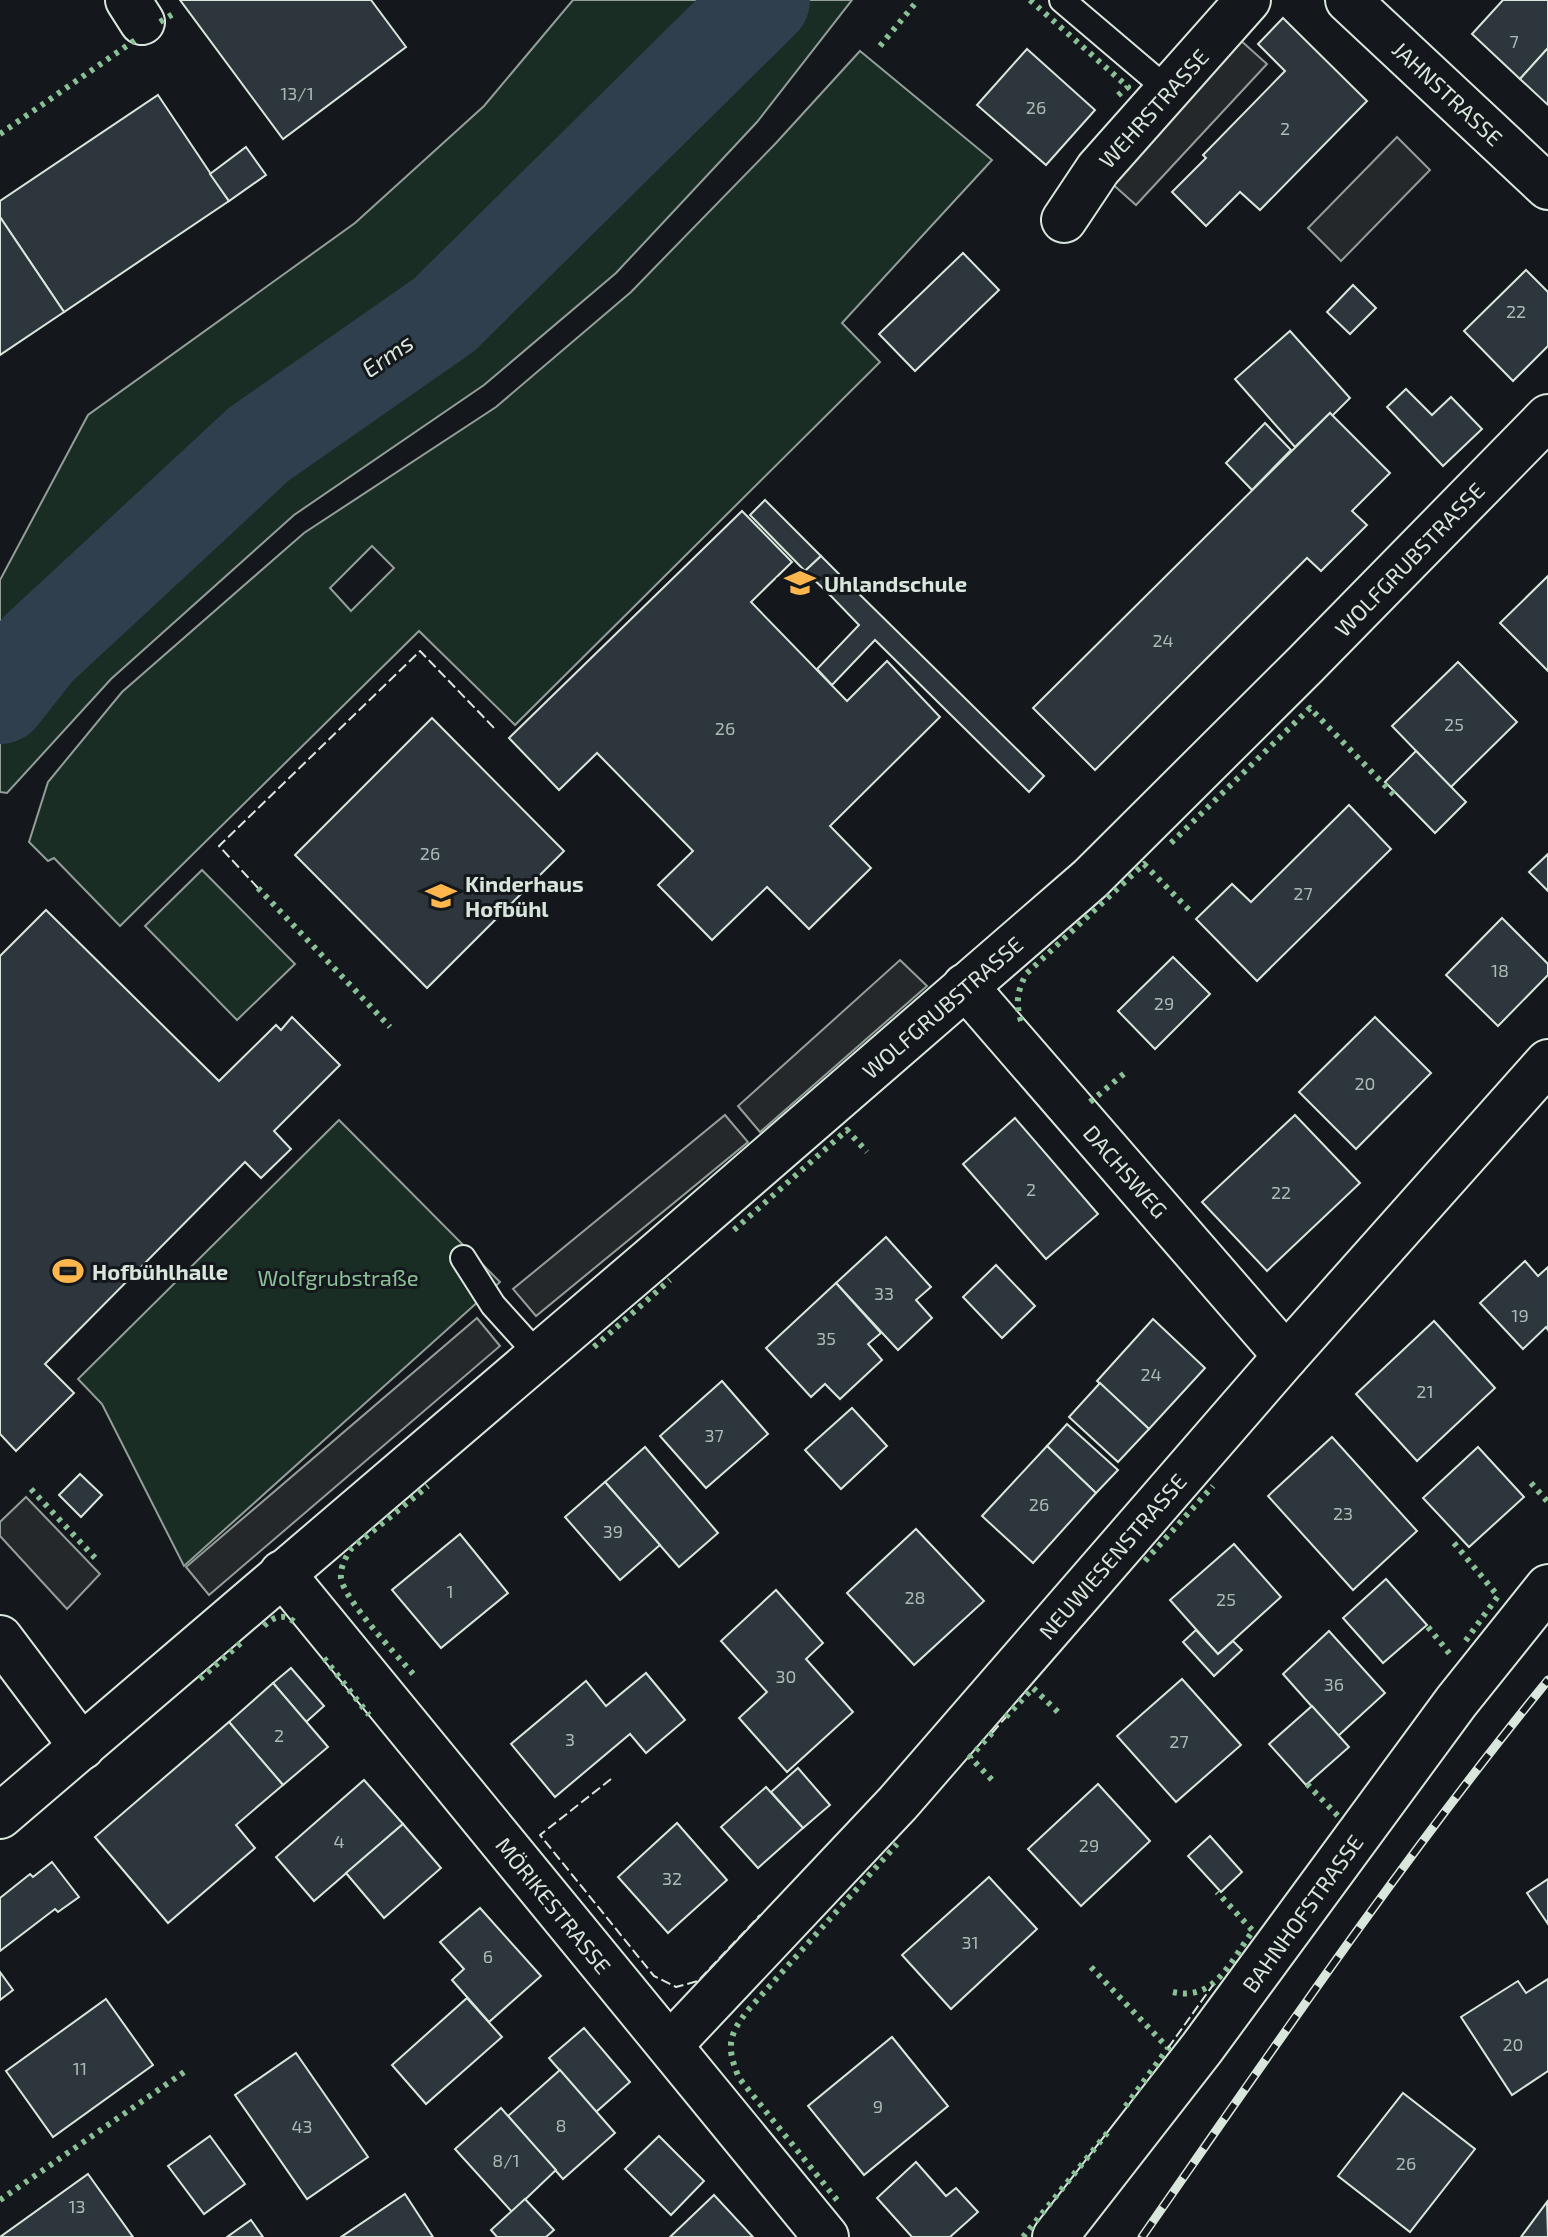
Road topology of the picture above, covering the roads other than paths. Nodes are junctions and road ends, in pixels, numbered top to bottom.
1 (1062, 0) edge
2 (1248, 0) edge
3 (1348, 0) edge
4 (1169, 91) junction
5 (1548, 187) edge
6 (1064, 220) dead end
7 (1548, 417) edge
8 (965, 986) junction
9 (1548, 1062) edge
10 (463, 1258) dead end
11 (539, 1356) junction
12 (1286, 1356) junction
13 (282, 1573) junction
14 (1548, 1587) edge
15 (0, 1638) edge
16 (82, 1747) junction
17 (0, 1816) edge
18 (670, 2045) junction
19 (826, 2237) edge
20 (1055, 2237) edge

1 - 4 lane
2 - 4 street, WEHRSTRASSE
3 - 5 street, JAHNSTRASSE
4 - 6 street, WEHRSTRASSE
7 - 8 street, WOLFGRUBSTRASSE
8 - 11 street, WOLFGRUBSTRASSE
8 - 12 street, DACHSWEG
9 - 12 street, NEUWIESENSTRASSE
10 - 11 lane
11 - 13 street, WOLFGRUBSTRASSE
12 - 18 street, NEUWIESENSTRASSE
13 - 16 street, WOLFGRUBSTRASSE
13 - 18 street, MÖRIKESTRASSE
14 - 20 street, BAHNHOFSTRASSE
15 - 16 street
16 - 17 street, WOLFGRUBSTRASSE
18 - 19 street, MÖRIKESTRASSE

